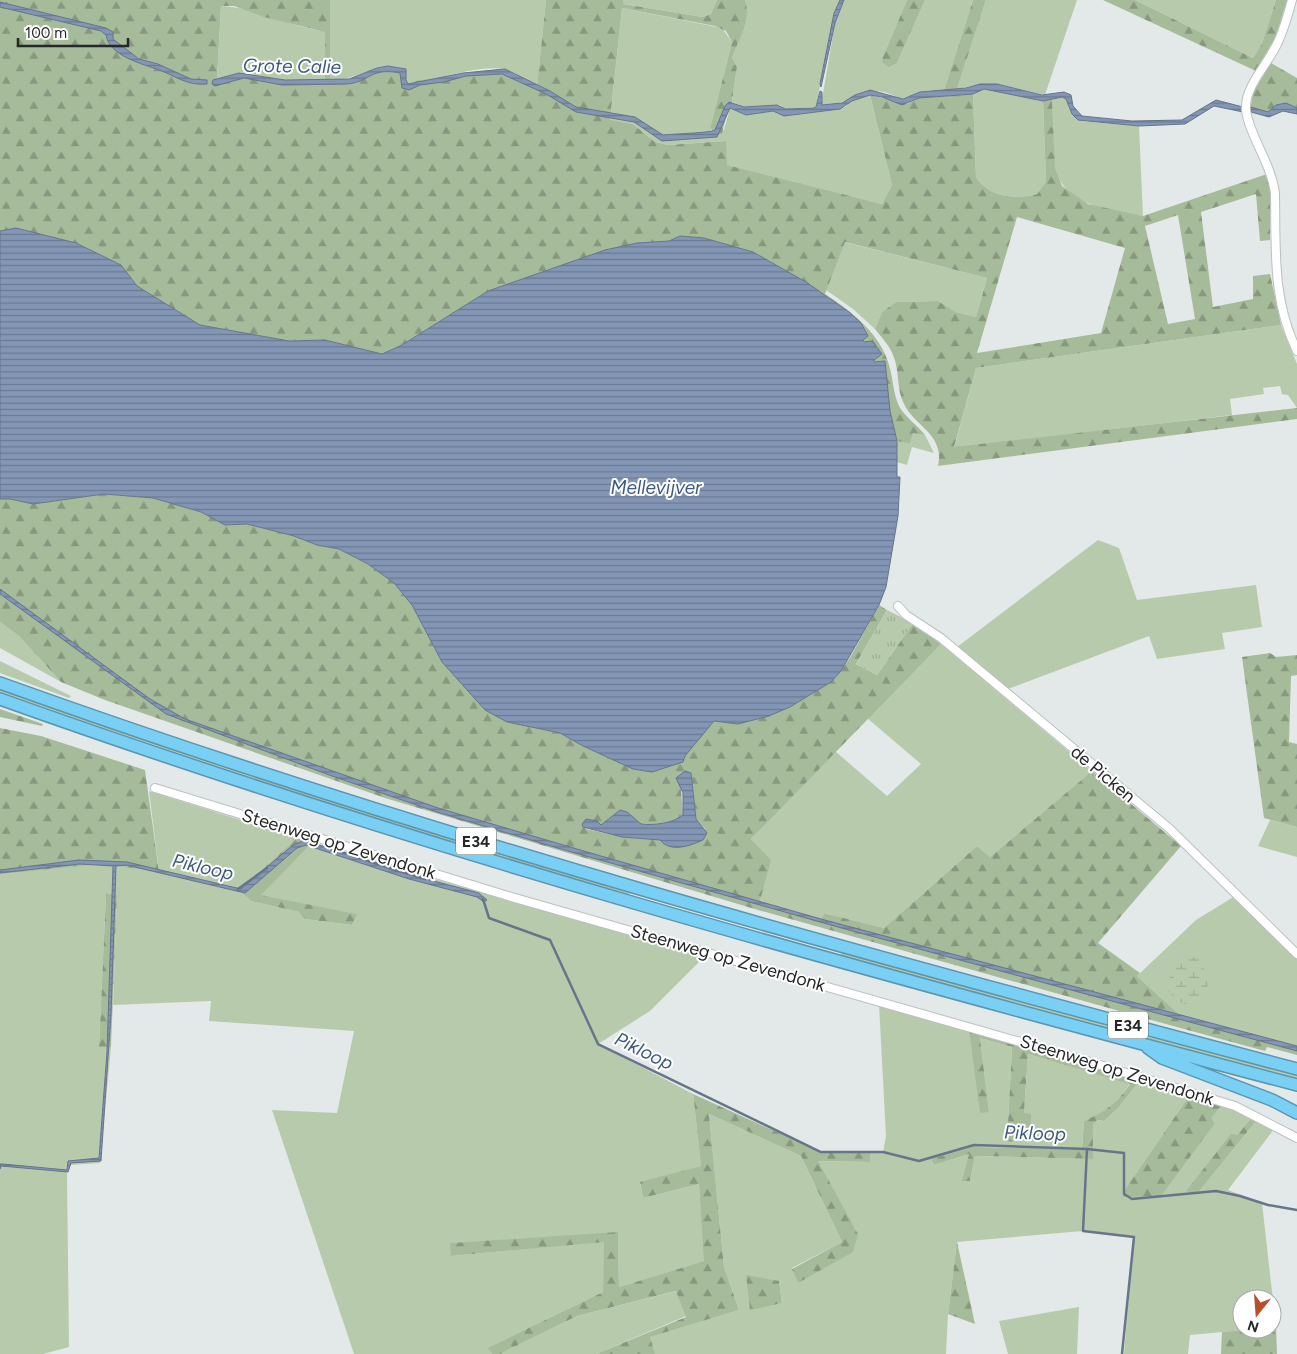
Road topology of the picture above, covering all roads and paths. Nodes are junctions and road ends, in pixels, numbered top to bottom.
1 (1292, 0) edge
2 (1297, 352) edge
3 (898, 606) dead end
4 (0, 683) edge
5 (0, 699) edge
6 (155, 788) dead end
7 (1297, 954) edge
8 (1142, 1044) junction
9 (1297, 1069) edge
10 (1297, 1085) edge
11 (1297, 1113) edge
12 (1297, 1138) edge

1 - 2 street
3 - 7 street, de Picken
4 - 9 highway, E34
5 - 8 highway, E34
6 - 12 street, Steenweg op Zevendonk
8 - 10 highway, E34
8 - 11 highway

